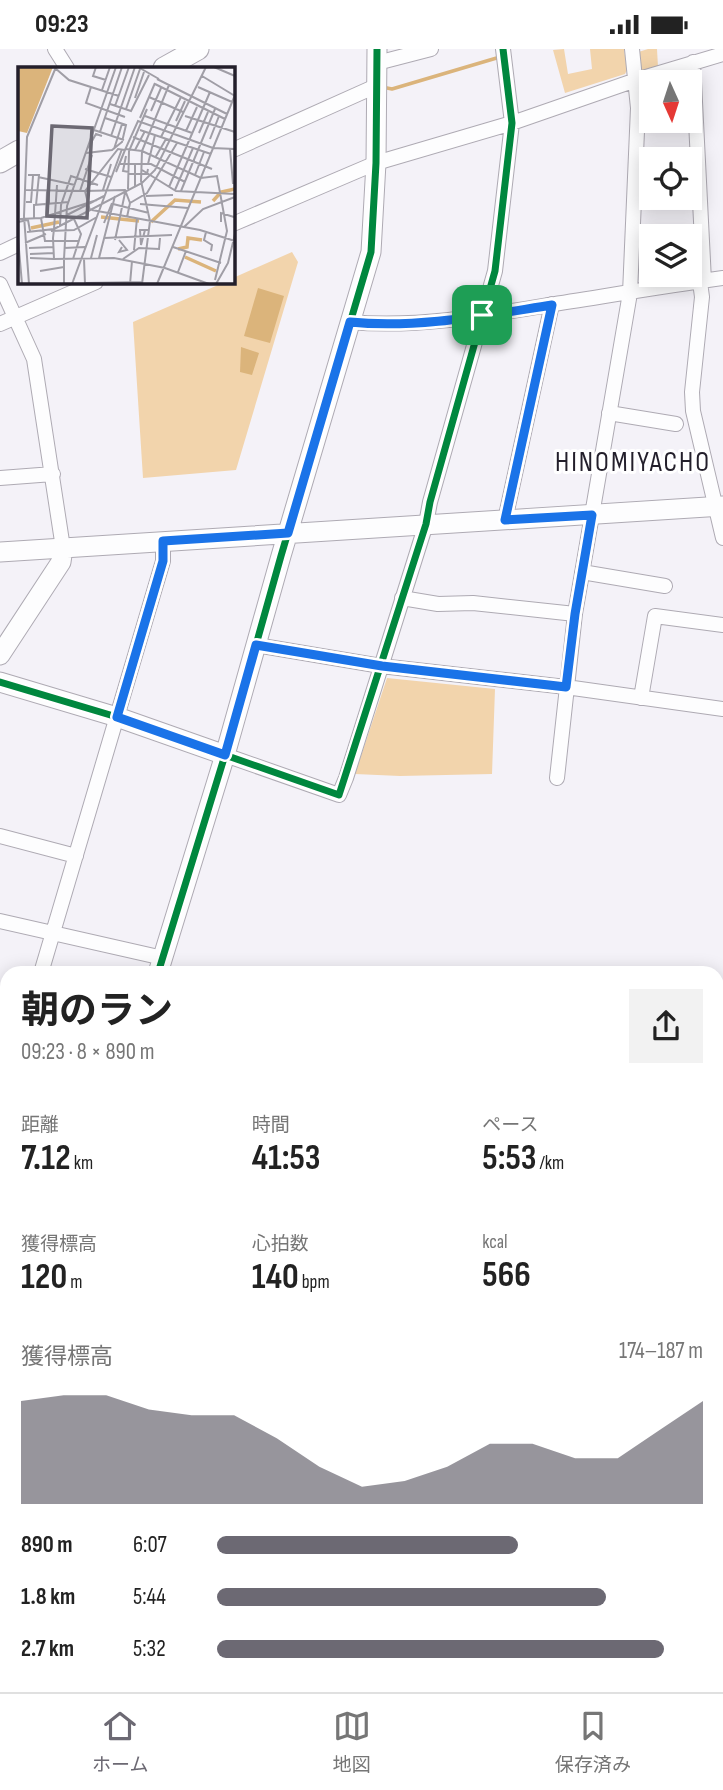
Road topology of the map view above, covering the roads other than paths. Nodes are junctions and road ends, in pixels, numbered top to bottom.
1 (55, 49) edge
2 (198, 49) edge
3 (431, 49) edge
4 (503, 49) edge
5 (632, 49) edge
6 (723, 54) edge
7 (377, 56) edge
8 (693, 62) junction
9 (66, 67) edge
10 (167, 67) edge
11 (636, 80) junction
12 (376, 86) junction
13 (512, 123) junction
14 (234, 150) edge
15 (18, 152) edge
16 (0, 162) edge
17 (376, 163) junction
18 (234, 219) edge
19 (700, 224) edge
20 (18, 244) edge
21 (0, 253) edge
22 (723, 278) edge
23 (702, 281) edge
24 (94, 283) edge
25 (0, 284) edge
26 (666, 287) edge
27 (702, 287) edge
28 (630, 293) junction
29 (552, 305) junction
30 (482, 315) junction
31 (15, 317) junction
32 (350, 322) junction
33 (0, 324) edge
34 (609, 413) junction
35 (676, 423) dead end
36 (53, 474) junction
37 (0, 478) edge
38 (720, 506) edge
39 (592, 515) junction
40 (505, 520) junction
41 (426, 524) junction
42 (288, 533) junction
43 (723, 538) edge
44 (163, 541) junction
45 (63, 548) junction
46 (0, 552) edge
47 (582, 572) junction
48 (665, 586) dead end
49 (402, 598) junction
50 (575, 614) junction
51 (723, 625) edge
52 (256, 645) junction
53 (0, 656) edge
54 (382, 666) junction
55 (0, 681) edge
56 (566, 687) junction
57 (641, 698) junction
58 (723, 709) edge
59 (117, 717) junction
60 (225, 755) junction
61 (557, 778) dead end
62 (0, 836) edge
63 (76, 856) junction
64 (0, 921) edge
65 (53, 933) junction
66 (160, 965) edge
67 (43, 966) edge

1 - 9 street
2 - 10 main road
3 - 7 street
4 - 13 street
5 - 11 street
6 - 8 street
7 - 12 street
8 - 11 street
8 - 19 street
11 - 13 street
11 - 28 street
12 - 14 street
12 - 17 street
13 - 17 street
13 - 30 street
15 - 16 main road
17 - 18 street
17 - 32 street
20 - 21 street
22 - 23 street
24 - 31 street
25 - 31 street
26 - 28 street
27 - 38 street
28 - 29 street
28 - 34 street
29 - 30 street
29 - 40 street
30 - 32 street
30 - 41 street
31 - 33 street
31 - 36 street
32 - 42 street
34 - 35 street
34 - 39 street
36 - 37 street
36 - 45 street
38 - 39 street
38 - 43 street
39 - 40 street
39 - 47 street
40 - 41 street
41 - 42 street
41 - 49 street
42 - 44 street
42 - 52 street
44 - 45 street
44 - 59 street
45 - 46 street
45 - 53 street
47 - 48 street
47 - 50 street
49 - 50 street
49 - 54 street
50 - 56 street
51 - 57 street
52 - 54 street
52 - 60 street
54 - 56 street
54 - 60 street
55 - 59 street
56 - 57 street
56 - 61 street
57 - 58 street
59 - 60 street
59 - 63 street
60 - 66 street
62 - 63 street
63 - 65 street
64 - 65 street
65 - 66 street
65 - 67 street

